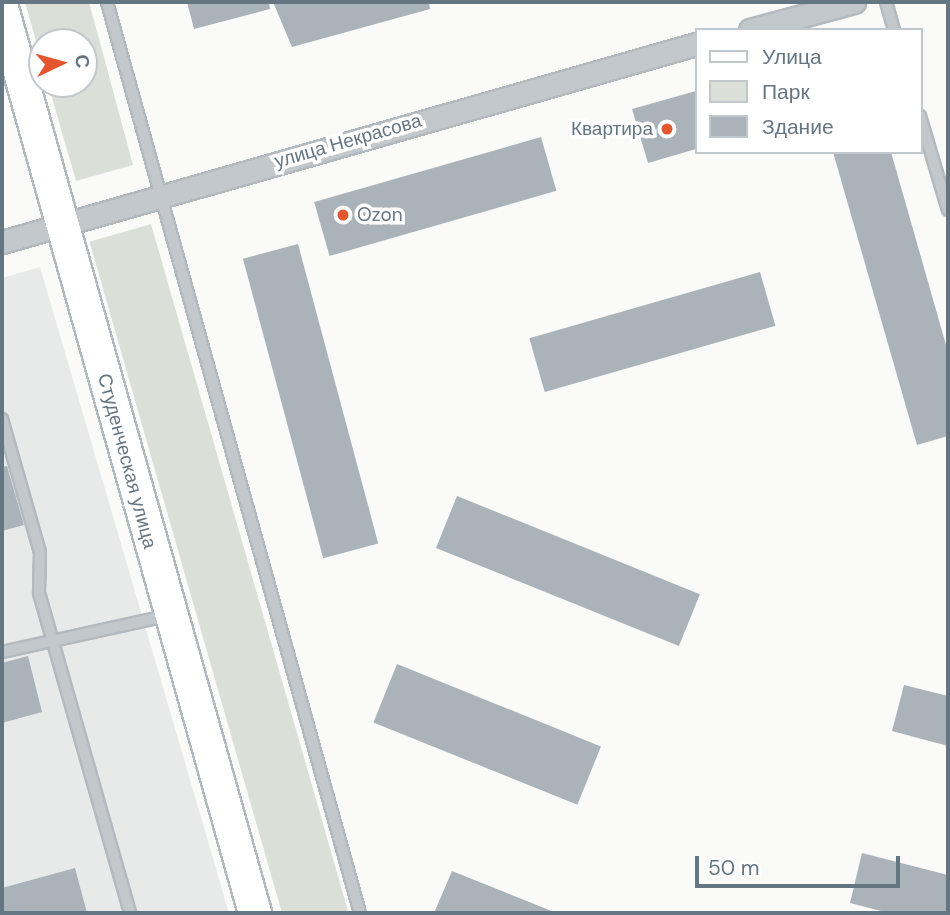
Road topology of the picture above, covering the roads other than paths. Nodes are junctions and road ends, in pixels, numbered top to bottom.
1 (107, 2) edge
2 (854, 2) edge
3 (886, 2) edge
4 (2, 9) edge
5 (757, 28) edge
6 (893, 28) edge
7 (694, 45) edge
8 (922, 123) edge
9 (160, 195) junction
10 (948, 210) edge
11 (61, 223) junction
12 (2, 242) edge
13 (2, 419) edge
14 (170, 615) junction
15 (54, 642) junction
16 (2, 652) edge
17 (130, 913) edge
18 (255, 913) edge
19 (360, 913) edge

1 - 9 lane
2 - 5 street
3 - 6 lane
4 - 11 main road, Студенческая улица
7 - 9 street, улица Некрасова
8 - 10 lane
9 - 11 street, улица Некрасова
9 - 19 lane
11 - 12 street, улица Некрасова
11 - 14 main road, Студенческая улица
13 - 15 lane
14 - 15 lane
14 - 18 main road, Студенческая улица
15 - 16 lane
15 - 17 lane

